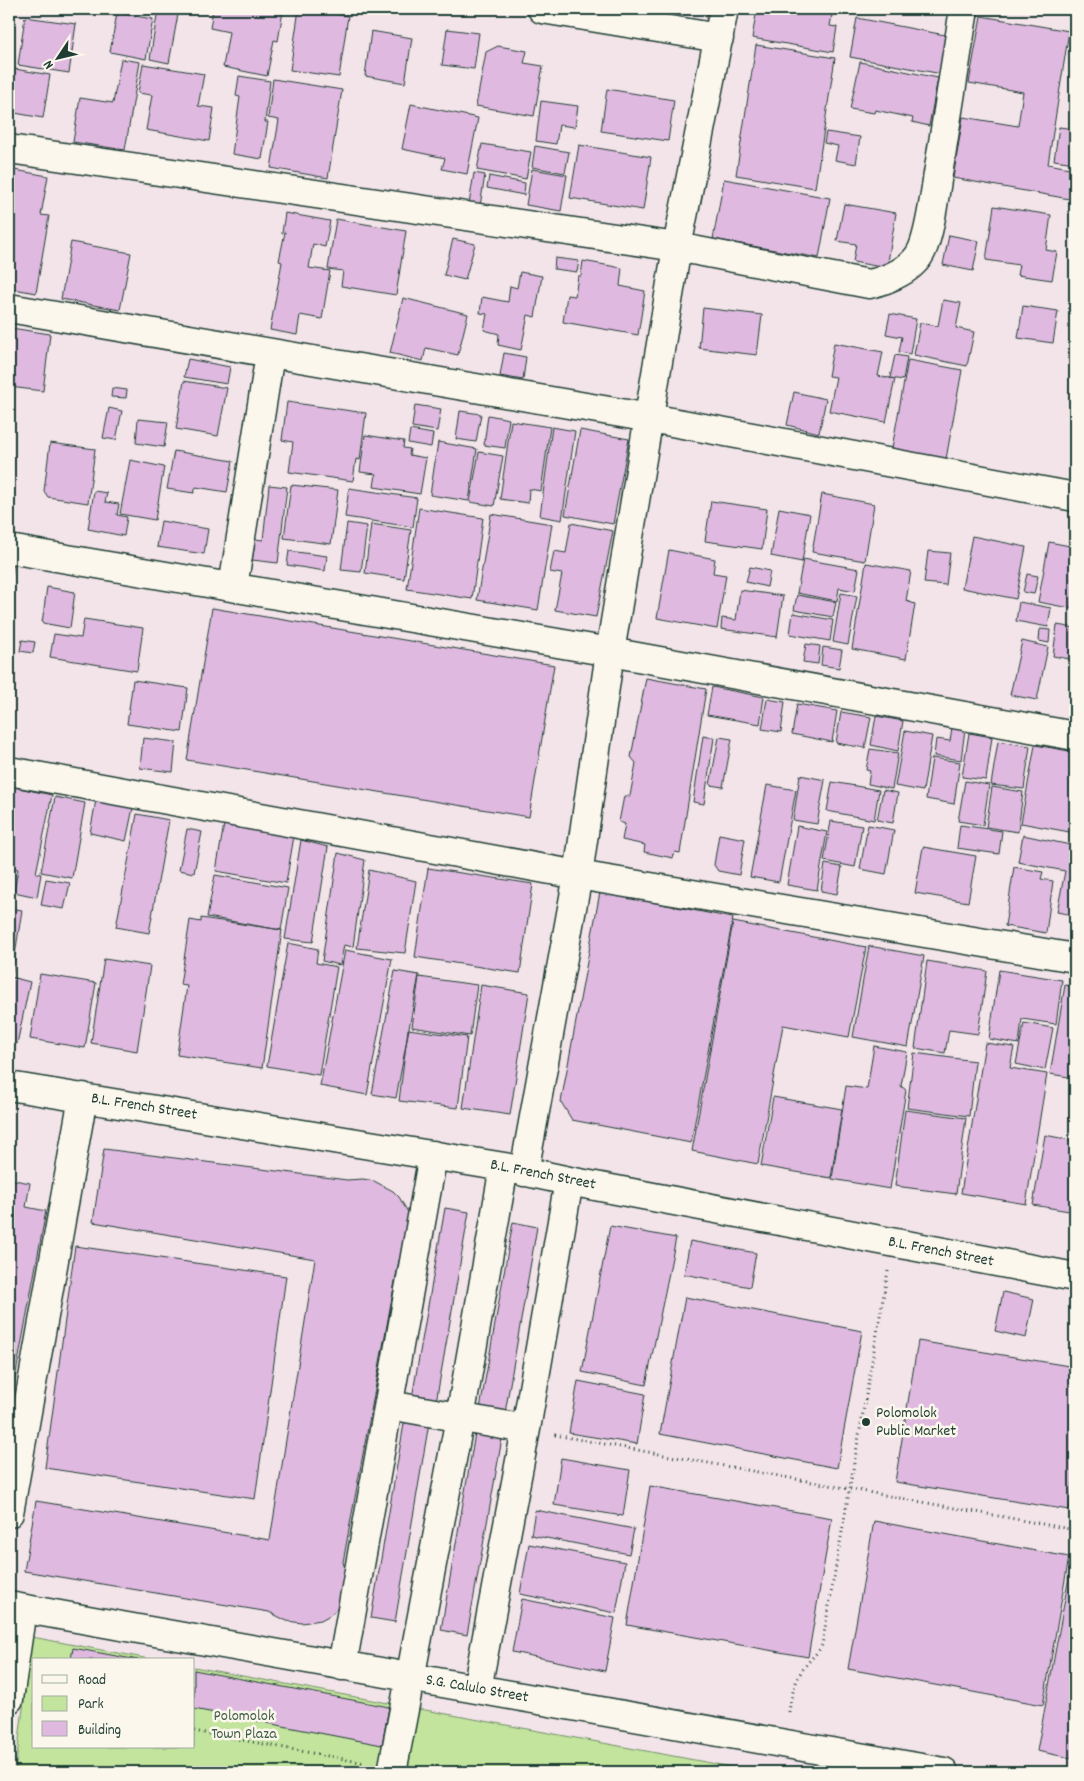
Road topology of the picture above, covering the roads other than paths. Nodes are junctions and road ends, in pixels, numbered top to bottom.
1 (542, 9) edge
2 (724, 9) edge
3 (964, 9) edge
4 (719, 38) junction
5 (9, 148) edge
6 (678, 247) junction
7 (9, 308) edge
8 (270, 354) junction
9 (650, 418) junction
10 (1075, 496) edge
11 (9, 549) edge
12 (233, 587) junction
13 (610, 652) junction
14 (1075, 736) edge
15 (9, 771) edge
16 (578, 875) junction
17 (1075, 958) edge
18 (9, 1086) edge
19 (83, 1097) junction
20 (433, 1155) junction
21 (514, 1169) junction
22 (569, 1181) junction
23 (1075, 1277) edge
24 (389, 1405) junction
25 (460, 1418) junction
26 (526, 1429) junction
27 (9, 1513) edge
28 (15, 1608) edge
29 (342, 1666) junction
30 (407, 1688) junction
31 (477, 1690) junction
32 (9, 1699) edge
33 (392, 1770) edge
34 (944, 1772) edge

1 - 4 street
2 - 4 street
3 - 6 street
4 - 6 street
5 - 6 street
6 - 9 street
7 - 8 street
8 - 9 street
8 - 12 street
9 - 10 street
9 - 13 street
11 - 12 street
12 - 13 street
13 - 14 street
13 - 16 street
15 - 16 street
16 - 17 street
16 - 21 street
18 - 19 street, B.L. French Street
19 - 20 street, B.L. French Street
19 - 27 street
20 - 21 street, B.L. French Street
20 - 24 street
21 - 22 street, B.L. French Street
21 - 25 street
22 - 23 street, B.L. French Street
22 - 26 street
24 - 25 street
24 - 29 street
25 - 26 street
25 - 30 street
26 - 31 street
28 - 29 street, S.G. Calulo Street
28 - 32 street
29 - 30 street, S.G. Calulo Street
30 - 31 street, S.G. Calulo Street
30 - 33 street
31 - 34 street, S.G. Calulo Street

